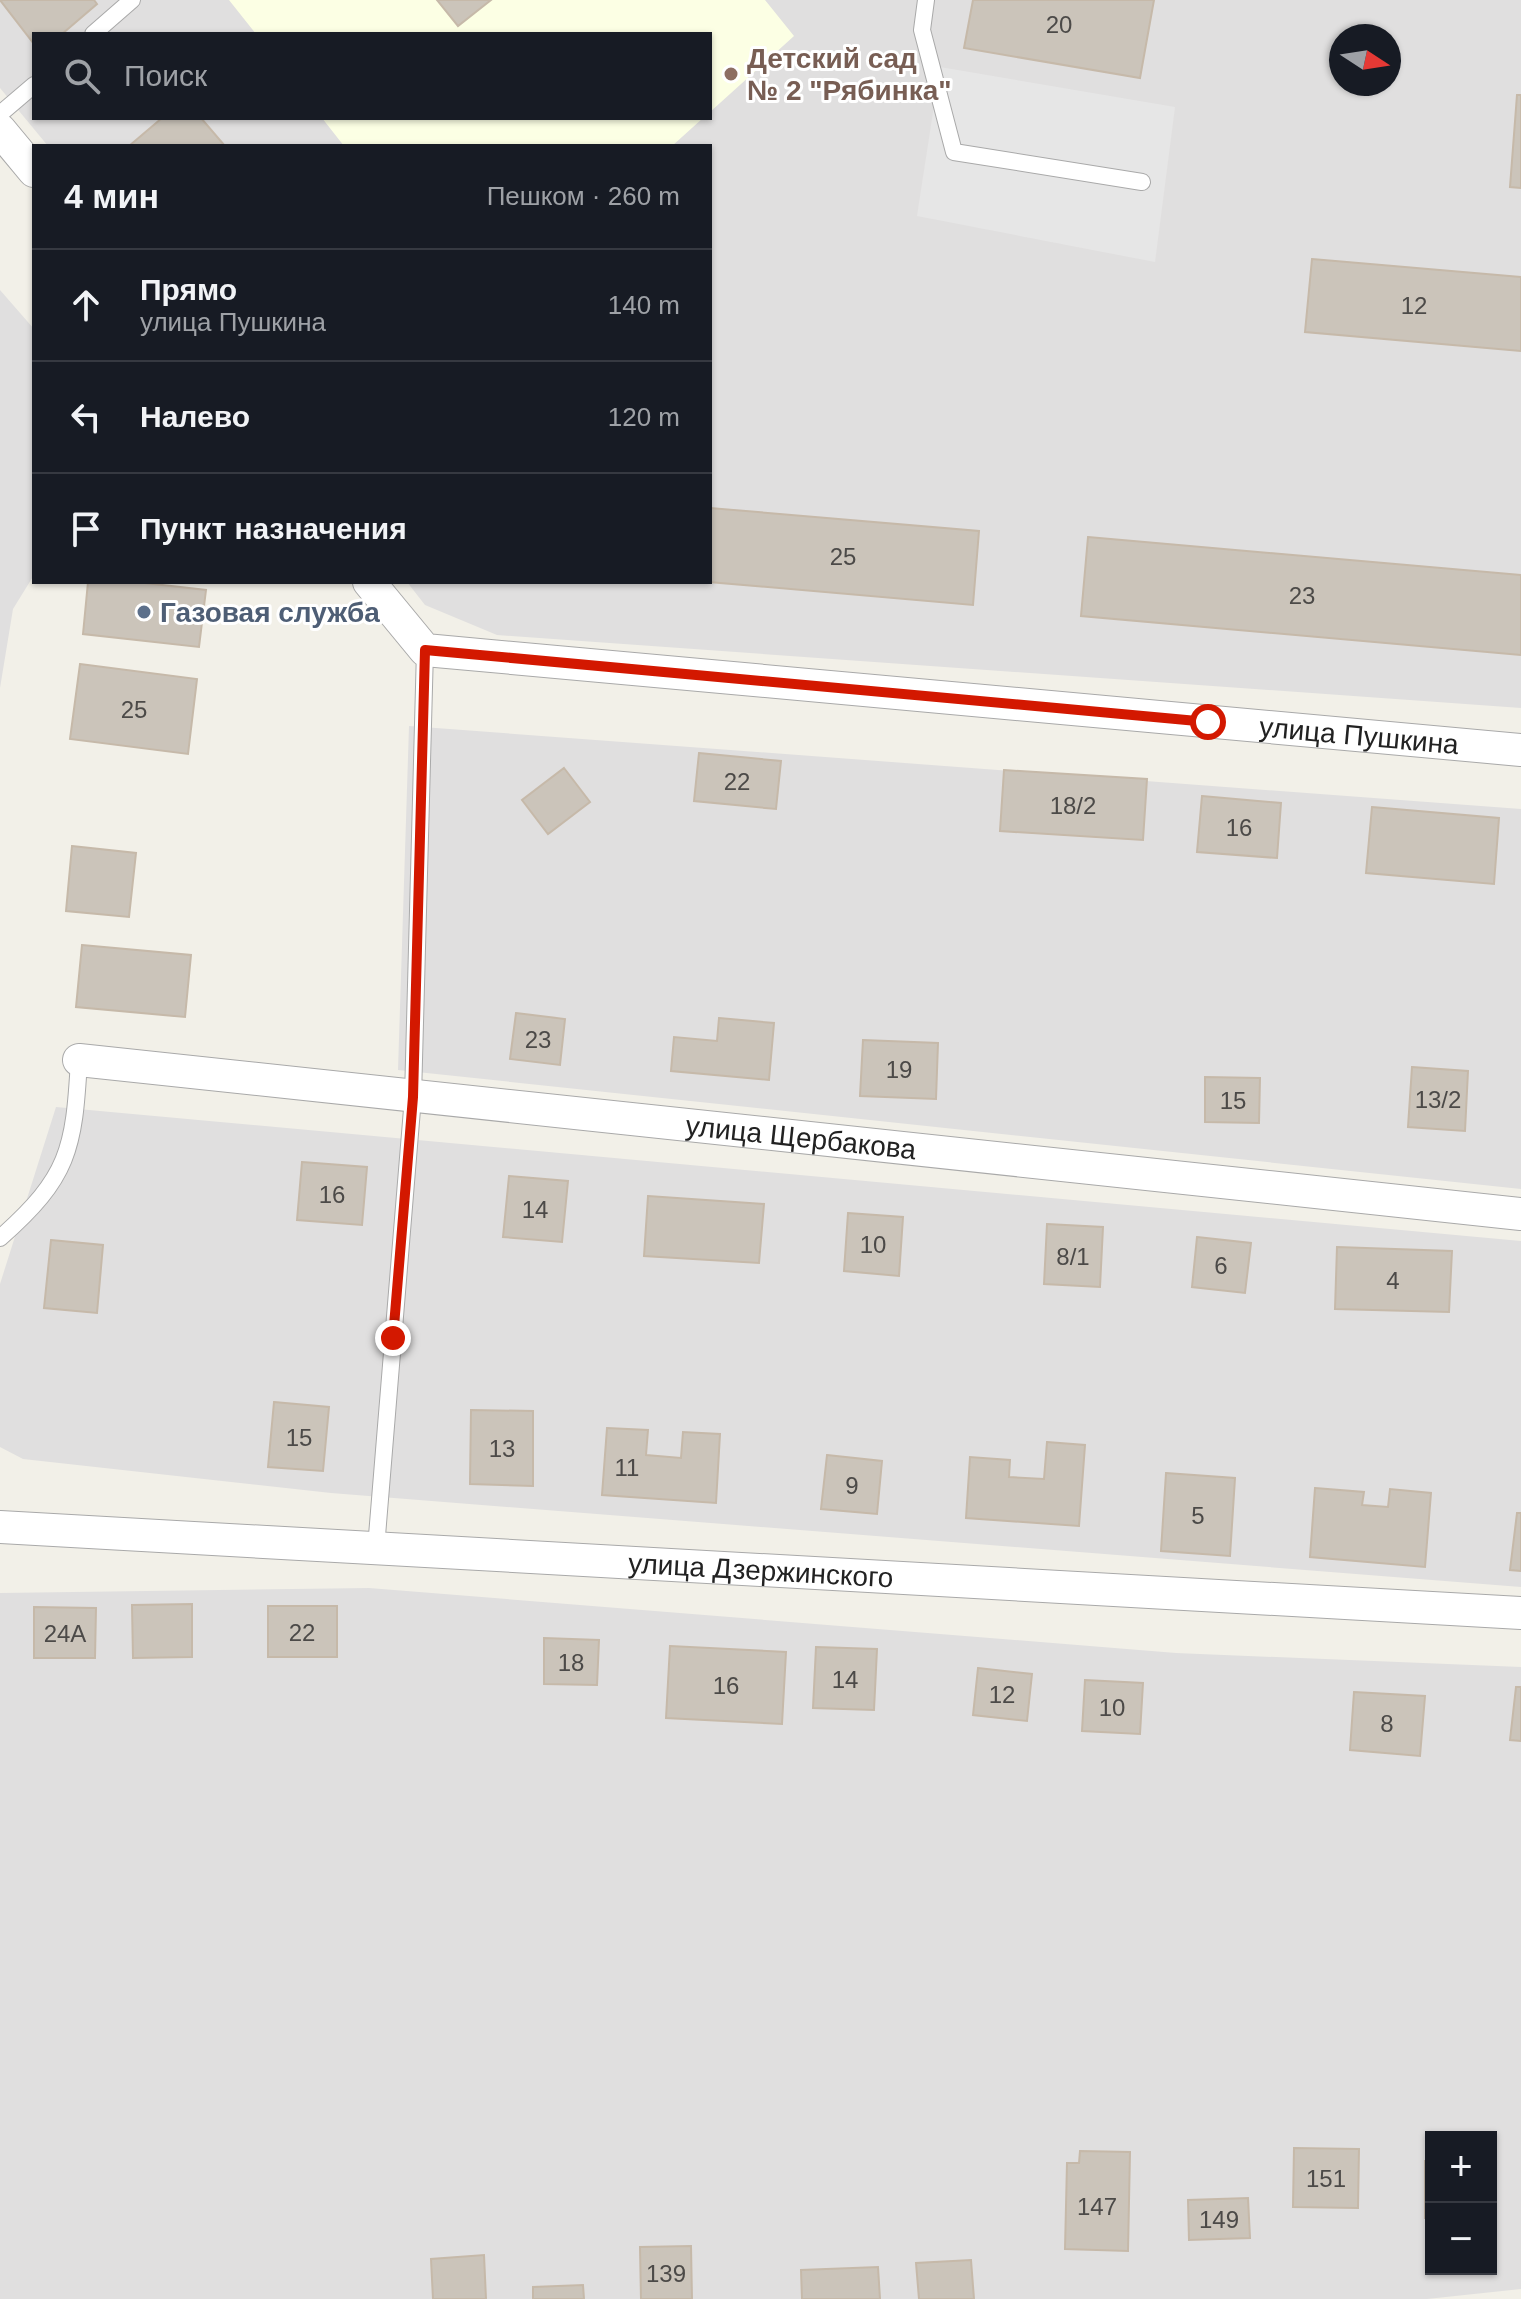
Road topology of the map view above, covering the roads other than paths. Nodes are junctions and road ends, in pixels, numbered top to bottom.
1 (132, 0) edge
2 (926, 0) edge
3 (95, 32) edge
4 (32, 87) edge
5 (0, 114) edge
6 (0, 130) edge
7 (32, 169) edge
8 (1142, 182) dead end
9 (371, 584) edge
10 (425, 650) junction
11 (1521, 750) edge
12 (79, 1060) joint
13 (413, 1097) junction
14 (1521, 1214) edge
15 (0, 1238) edge
16 (0, 1527) edge
17 (376, 1548) junction
18 (1521, 1613) edge

1 - 3 lane
2 - 8 lane
4 - 5 lane
6 - 7 street
9 - 10 street
10 - 11 street, улица Пушкина
10 - 13 lane
12 - 13 street, улица Щербакова
12 - 15 lane
13 - 14 street, улица Щербакова
13 - 17 lane
16 - 17 street, улица Дзержинского
17 - 18 street, улица Дзержинского

